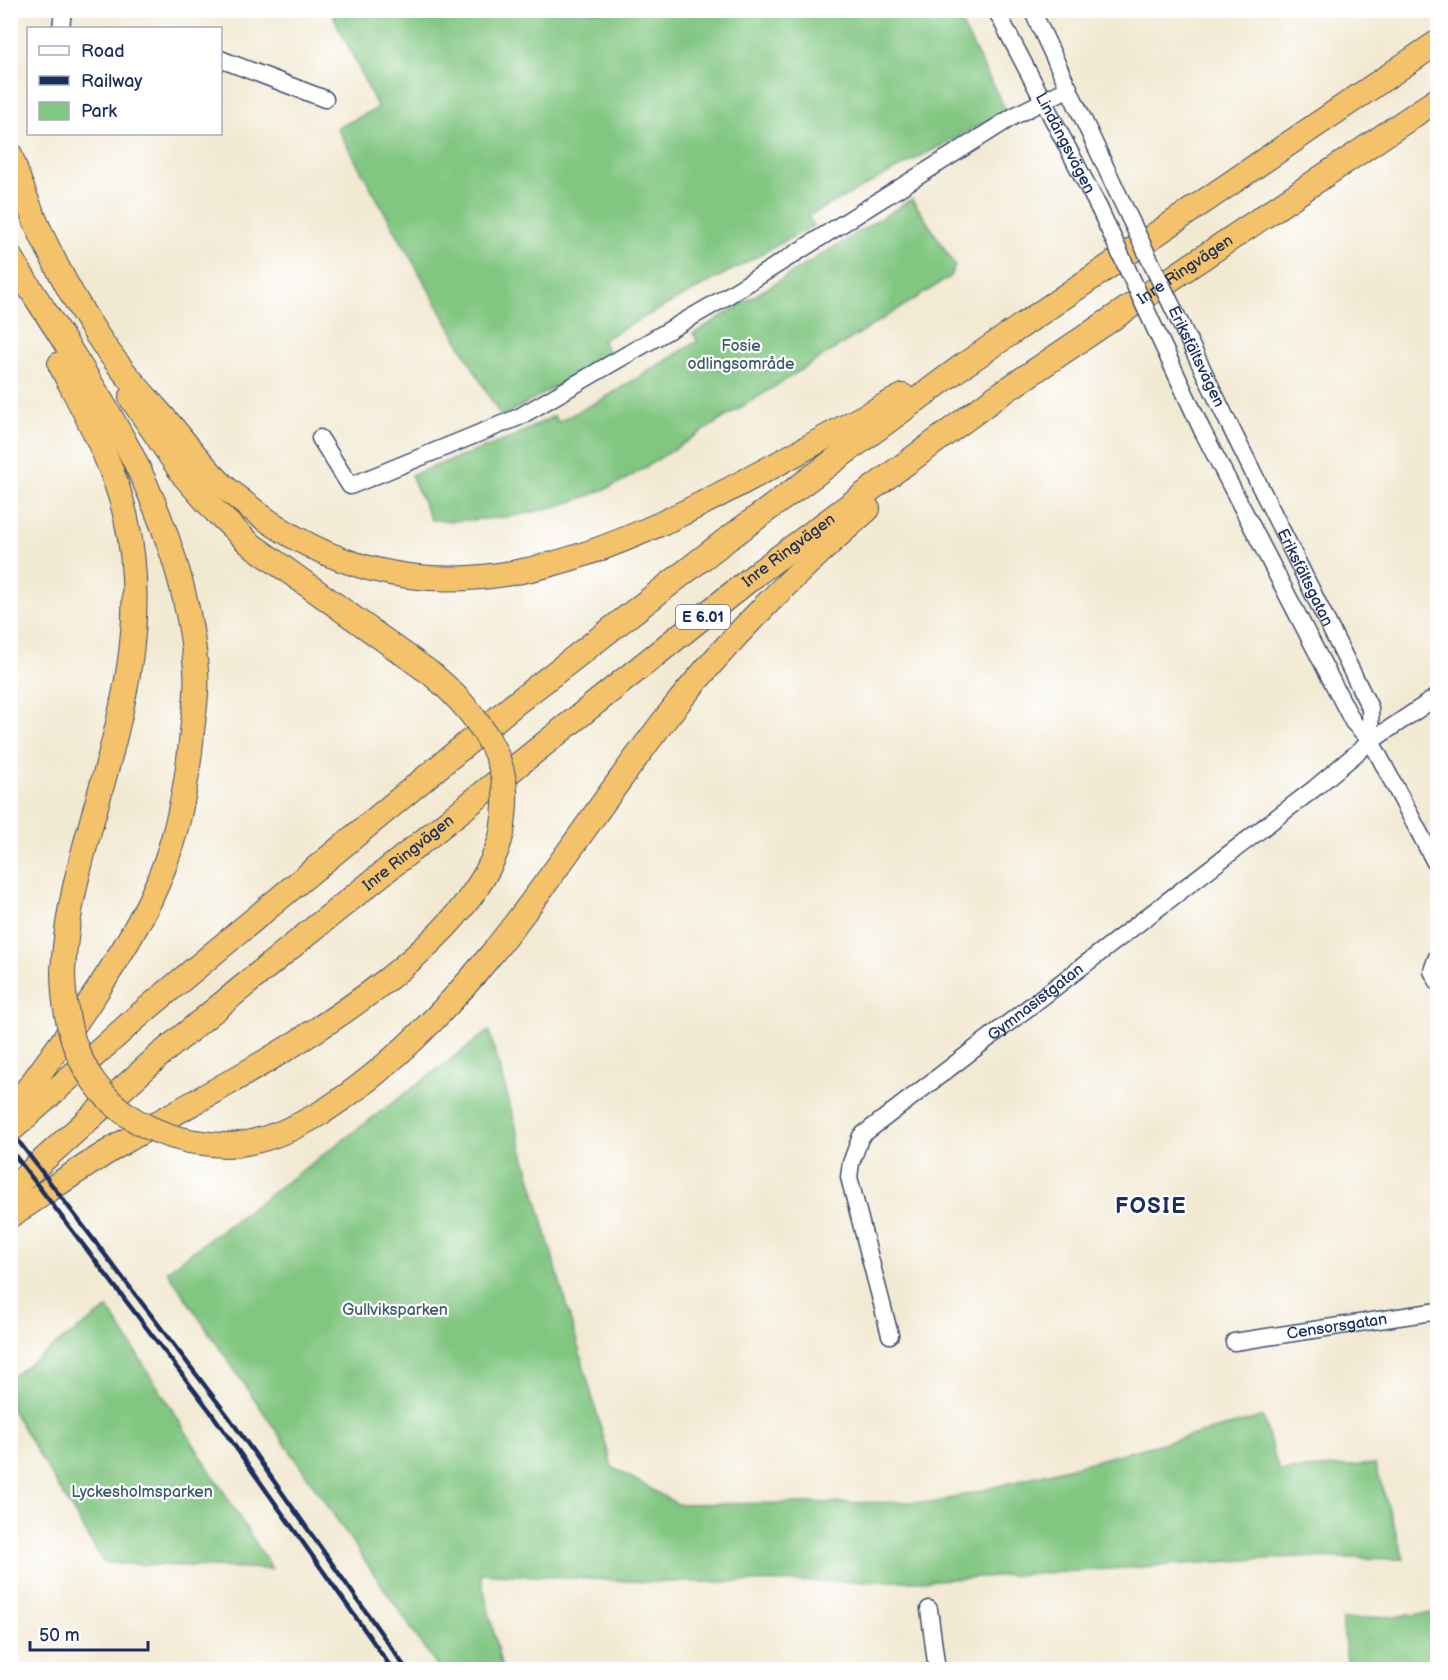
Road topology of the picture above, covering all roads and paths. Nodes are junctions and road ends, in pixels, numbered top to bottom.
1 (63, 10) edge
2 (996, 10) edge
3 (1032, 10) edge
4 (61, 27) edge
5 (1437, 42) edge
6 (222, 59) edge
7 (1069, 88) junction
8 (326, 99) dead end
9 (1437, 99) edge
10 (1044, 100) junction
11 (10, 154) edge
12 (10, 258) edge
13 (1152, 263) joint
14 (1132, 276) joint
15 (97, 336) junction
16 (961, 367) junction
17 (993, 399) junction
18 (1226, 417) joint
19 (1202, 430) joint
20 (320, 438) dead end
21 (1437, 696) edge
22 (1371, 741) junction
23 (1437, 868) edge
24 (1436, 959) edge
25 (1437, 982) edge
26 (10, 1113) edge
27 (10, 1131) edge
28 (10, 1190) edge
29 (10, 1216) edge
30 (1437, 1311) edge
31 (890, 1335) dead end
32 (1234, 1342) dead end
33 (929, 1609) dead end
34 (937, 1670) edge

1 - 4 street
2 - 10 street, Lindängsvägen
3 - 7 street, Lindängsvägen
5 - 16 highway, E 6.01
6 - 8 street
7 - 10 street
7 - 13 street, Lindängsvägen, bridge
9 - 17 highway, Inre Ringvägen / E 6.01
10 - 14 street, Lindängsvägen, bridge
10 - 20 street
11 - 15 highway
12 - 17 highway, bridge
12 - 26 highway
13 - 18 street, Eriksfältsvägen, bridge
14 - 19 street, Eriksfältsvägen, bridge
15 - 16 highway
15 - 29 highway, bridge
16 - 27 highway, E 6.01
17 - 28 highway, Inre Ringvägen / E 6.01
18 - 22 street, Eriksfältsgatan
19 - 22 street, Eriksfältsgatan
21 - 22 street, Gymnasistgatan
22 - 23 street, Eriksfältsgatan
22 - 31 street, Gymnasistgatan
24 - 25 street
30 - 32 street, Censorsgatan
33 - 34 street

